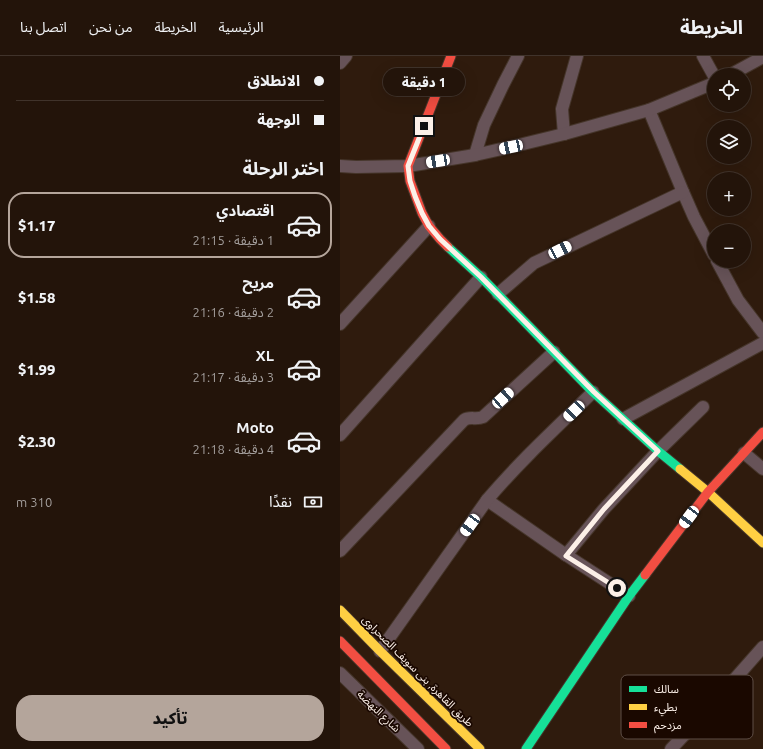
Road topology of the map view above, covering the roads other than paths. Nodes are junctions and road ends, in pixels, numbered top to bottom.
1 (346, 56) edge
2 (451, 56) edge
3 (518, 56) edge
4 (577, 56) edge
5 (703, 56) edge
6 (763, 57) edge
7 (340, 64) edge
8 (710, 68) edge
9 (743, 68) edge
10 (707, 86) edge
11 (649, 110) junction
12 (564, 134) junction
13 (475, 155) junction
14 (340, 166) edge
15 (408, 166) junction
16 (683, 192) junction
17 (429, 226) junction
18 (707, 242) edge
19 (721, 268) edge
20 (481, 277) junction
21 (498, 294) junction
22 (340, 324) edge
23 (763, 333) edge
24 (763, 343) edge
25 (554, 352) junction
26 (594, 392) junction
27 (703, 408) dead end
28 (623, 419) junction
29 (343, 427) edge
30 (763, 432) edge
31 (658, 451) junction
32 (744, 453) junction
33 (763, 469) edge
34 (708, 492) junction
35 (487, 500) junction
36 (763, 543) edge
37 (340, 551) edge
38 (566, 556) junction
39 (629, 596) junction
40 (340, 610) edge
41 (342, 646) edge
42 (763, 648) edge
43 (380, 651) junction
44 (340, 673) edge
45 (739, 675) edge
46 (680, 739) edge
47 (418, 749) edge
48 (446, 749) edge
49 (480, 749) edge
50 (526, 749) edge
51 (671, 749) edge

1 - 7 street
2 - 15 street
3 - 13 street
4 - 12 street
5 - 8 street
6 - 9 street
10 - 11 street
11 - 12 street
11 - 16 street
12 - 13 street
13 - 15 street
14 - 15 street
15 - 17 street
16 - 18 street
16 - 21 street
17 - 20 street
17 - 22 street
19 - 23 street
20 - 21 street
20 - 29 street
21 - 25 street
24 - 28 street
25 - 26 street
25 - 37 street
26 - 28 street
26 - 35 street
27 - 31 street
28 - 31 street
30 - 32 street
31 - 34 street
31 - 38 street
32 - 33 street
32 - 34 street
34 - 36 street
34 - 39 street
35 - 38 street
35 - 43 street
38 - 39 street
39 - 50 street
40 - 43 street, طريق القاهرة, بنى سويف الصحراوى
41 - 48 street
42 - 45 street
43 - 49 street, طريق القاهرة, بنى سويف الصحراوى
44 - 47 street, شارع النهضة
46 - 51 street

